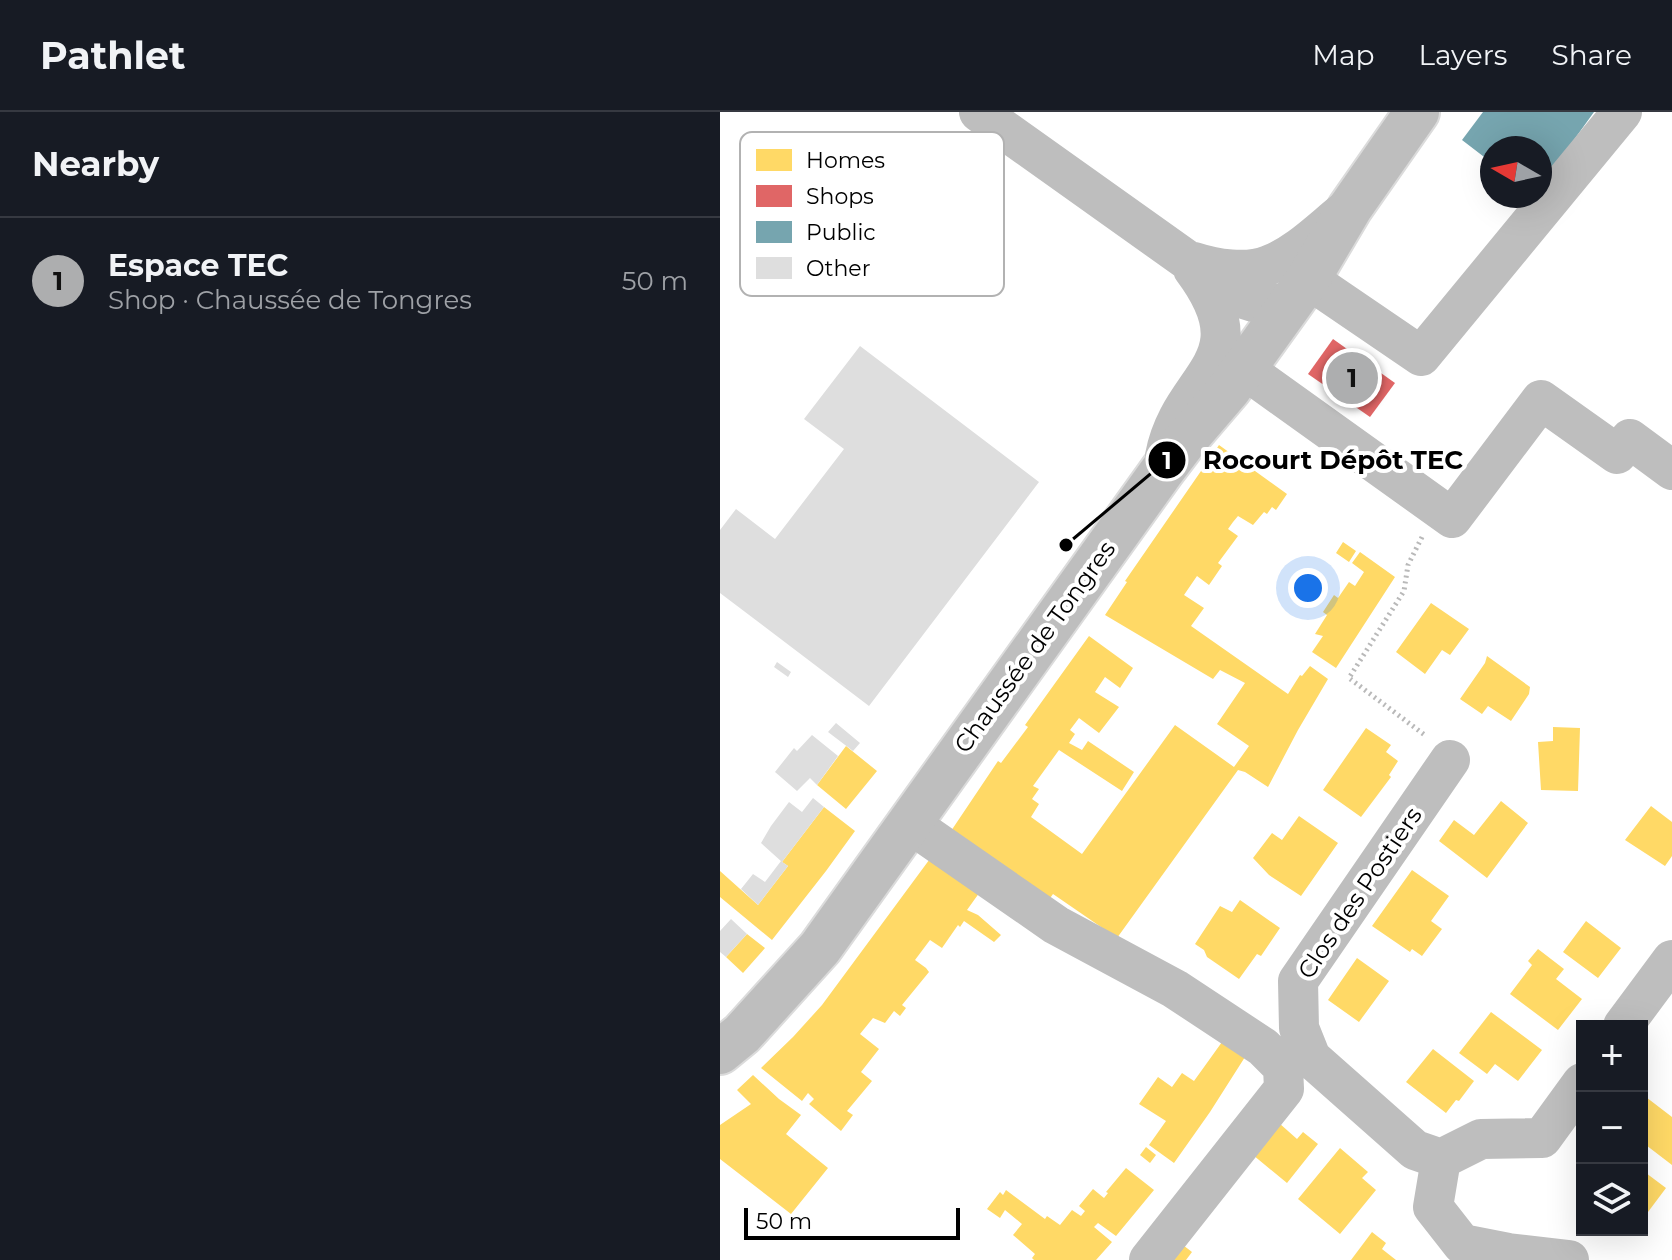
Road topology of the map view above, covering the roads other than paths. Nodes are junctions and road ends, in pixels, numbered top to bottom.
1 (979, 112) edge
2 (1417, 112) edge
3 (1622, 112) edge
4 (1350, 208) junction
5 (1186, 260) junction
6 (1299, 291) junction
7 (1244, 369) junction
8 (1672, 470) edge
9 (1162, 471) junction
10 (1450, 760) road end
11 (909, 823) junction
12 (1672, 960) edge
13 (1627, 1020) edge
14 (720, 1052) edge
15 (1576, 1091) edge
16 (1441, 1159) junction
17 (1457, 1252) edge
18 (1149, 1260) edge
19 (1569, 1260) edge

1 - 5 street
2 - 4 main road, Chaussée de Tongres
3 - 6 street
4 - 5 street
4 - 6 main road, Chaussée de Tongres
5 - 6 street
5 - 9 street
6 - 7 main road, Chaussée de Tongres
7 - 8 street
7 - 9 main road, Chaussée de Tongres
9 - 11 main road, Chaussée de Tongres
10 - 16 street, Clos des Postiers
11 - 14 main road, Chaussée de Tongres
11 - 18 street
12 - 13 street
15 - 16 street
16 - 17 street
17 - 19 street

